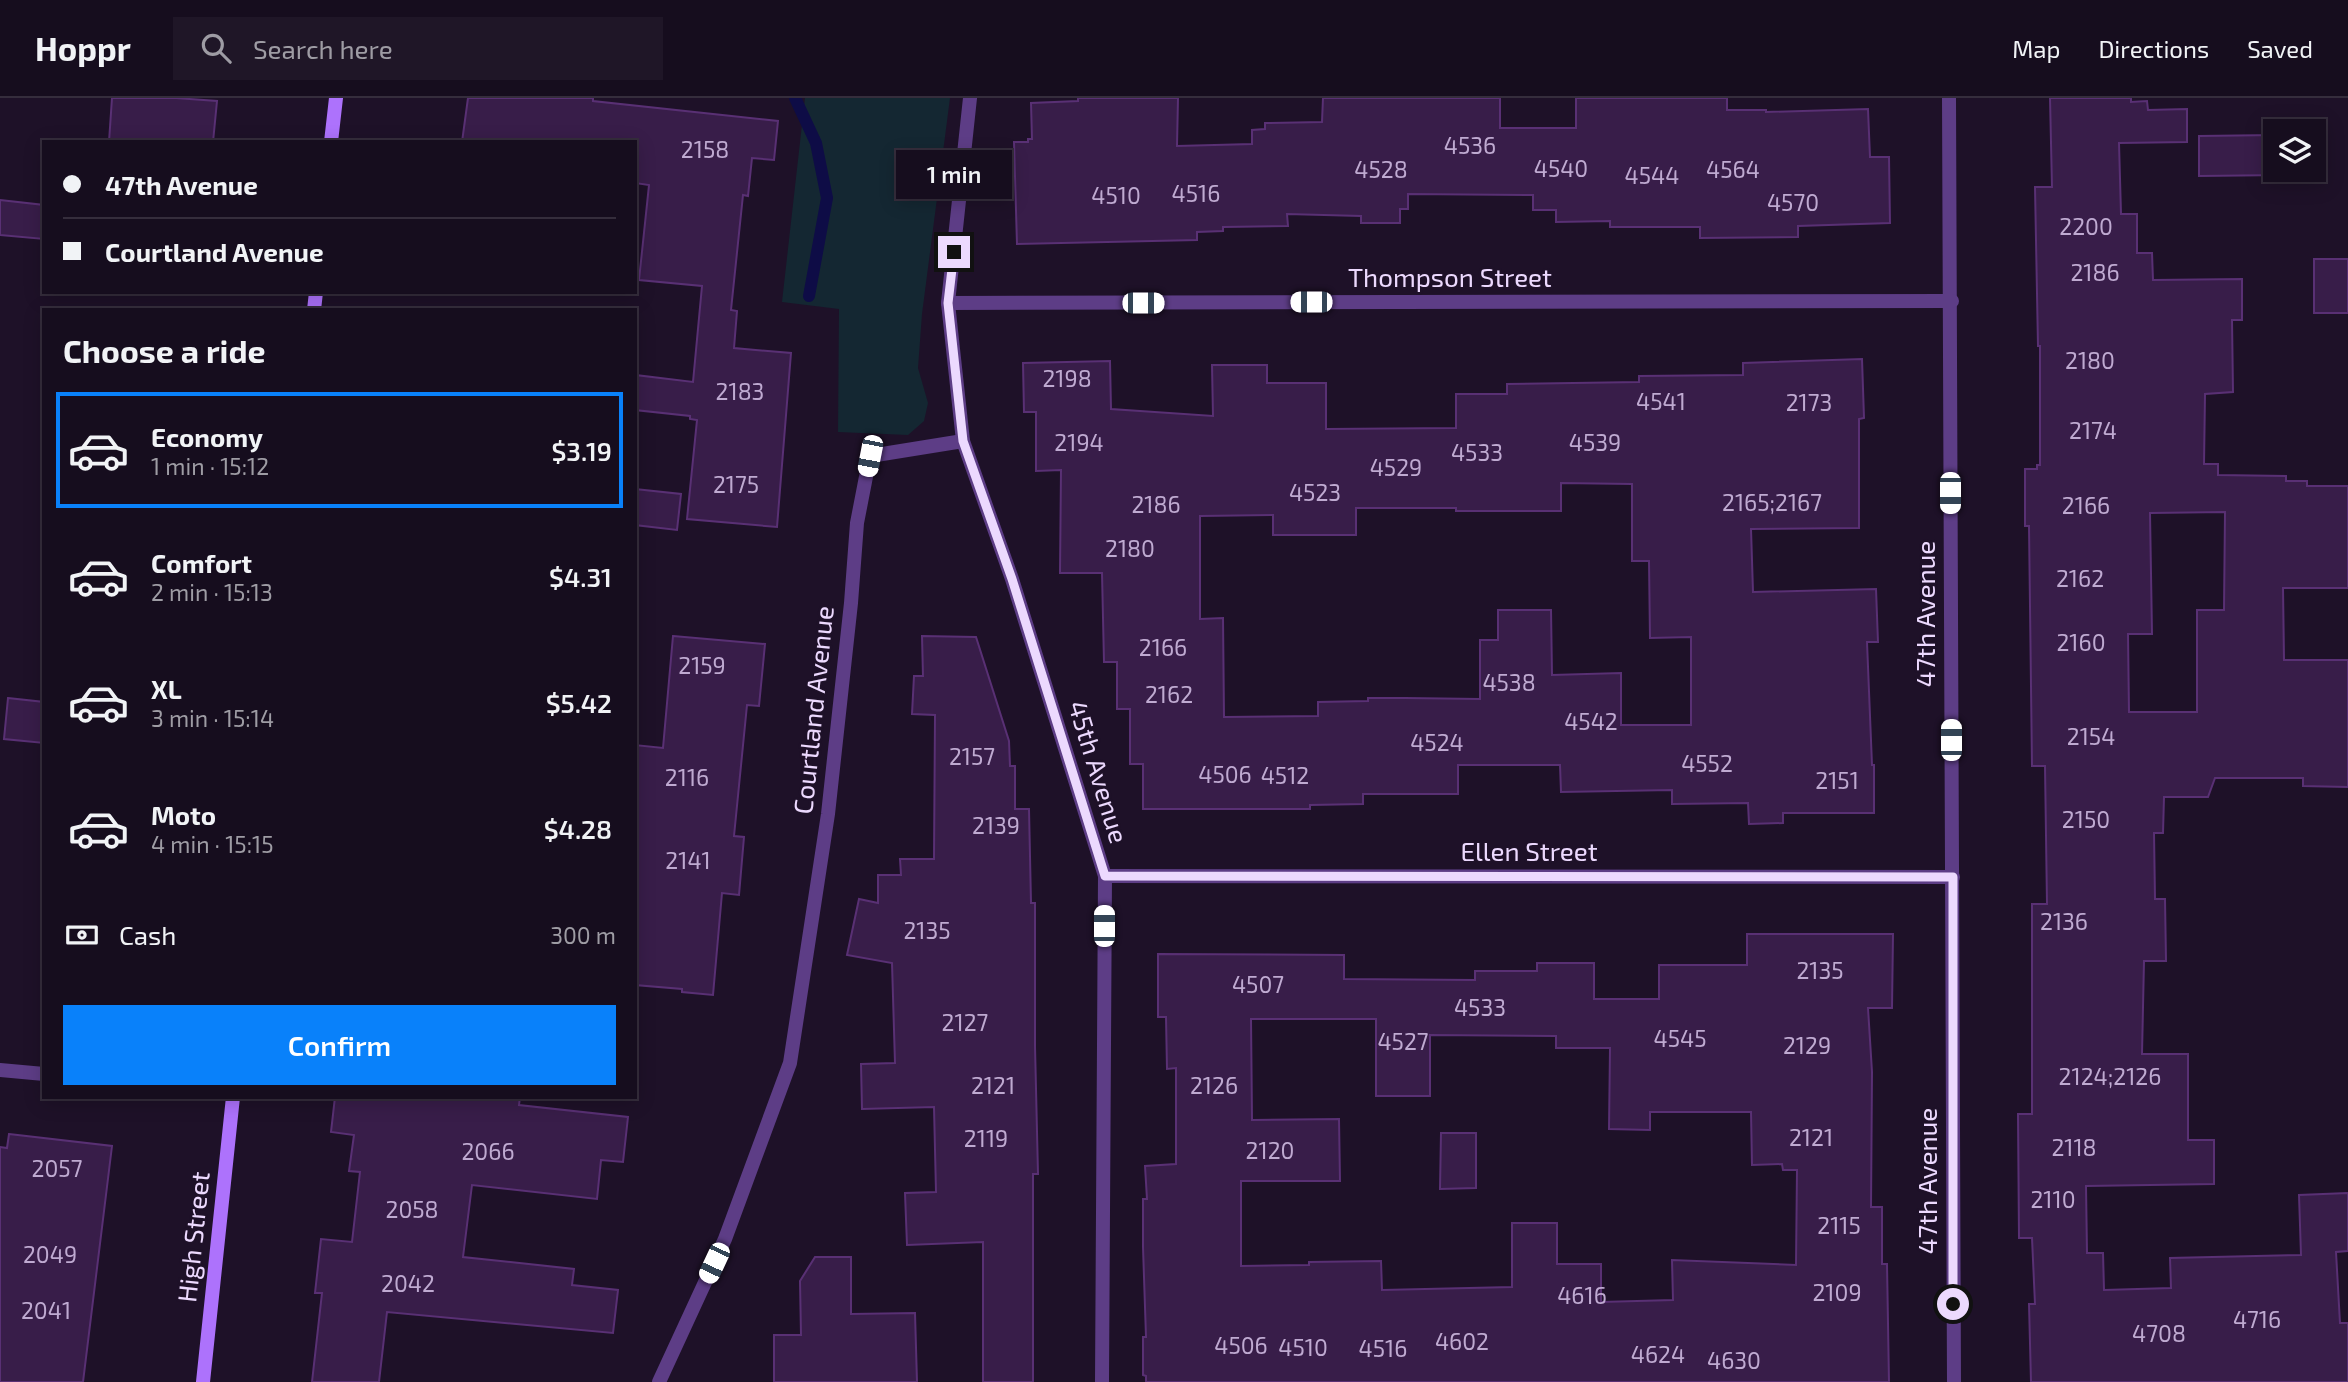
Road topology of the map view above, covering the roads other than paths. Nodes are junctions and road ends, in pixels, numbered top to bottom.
1 (336, 98) edge
2 (970, 98) edge
3 (1949, 98) edge
4 (331, 140) edge
5 (1952, 301) junction
6 (948, 303) junction
7 (963, 441) junction
8 (1105, 876) junction
9 (1953, 877) junction
10 (0, 1069) edge
11 (42, 1074) edge
12 (233, 1099) edge
13 (203, 1382) edge
14 (659, 1382) edge
15 (1102, 1382) edge
16 (1954, 1382) edge

1 - 4 main road
2 - 6 street
3 - 5 street, 47th Avenue
5 - 6 street, Thompson Street
5 - 9 street, 47th Avenue
6 - 7 street
7 - 8 street, 45th Avenue
7 - 14 street, Courtland Avenue
8 - 9 street, Ellen Street
8 - 15 street, 45th Avenue
9 - 16 street, 47th Avenue
10 - 11 street
12 - 13 main road, High Street

